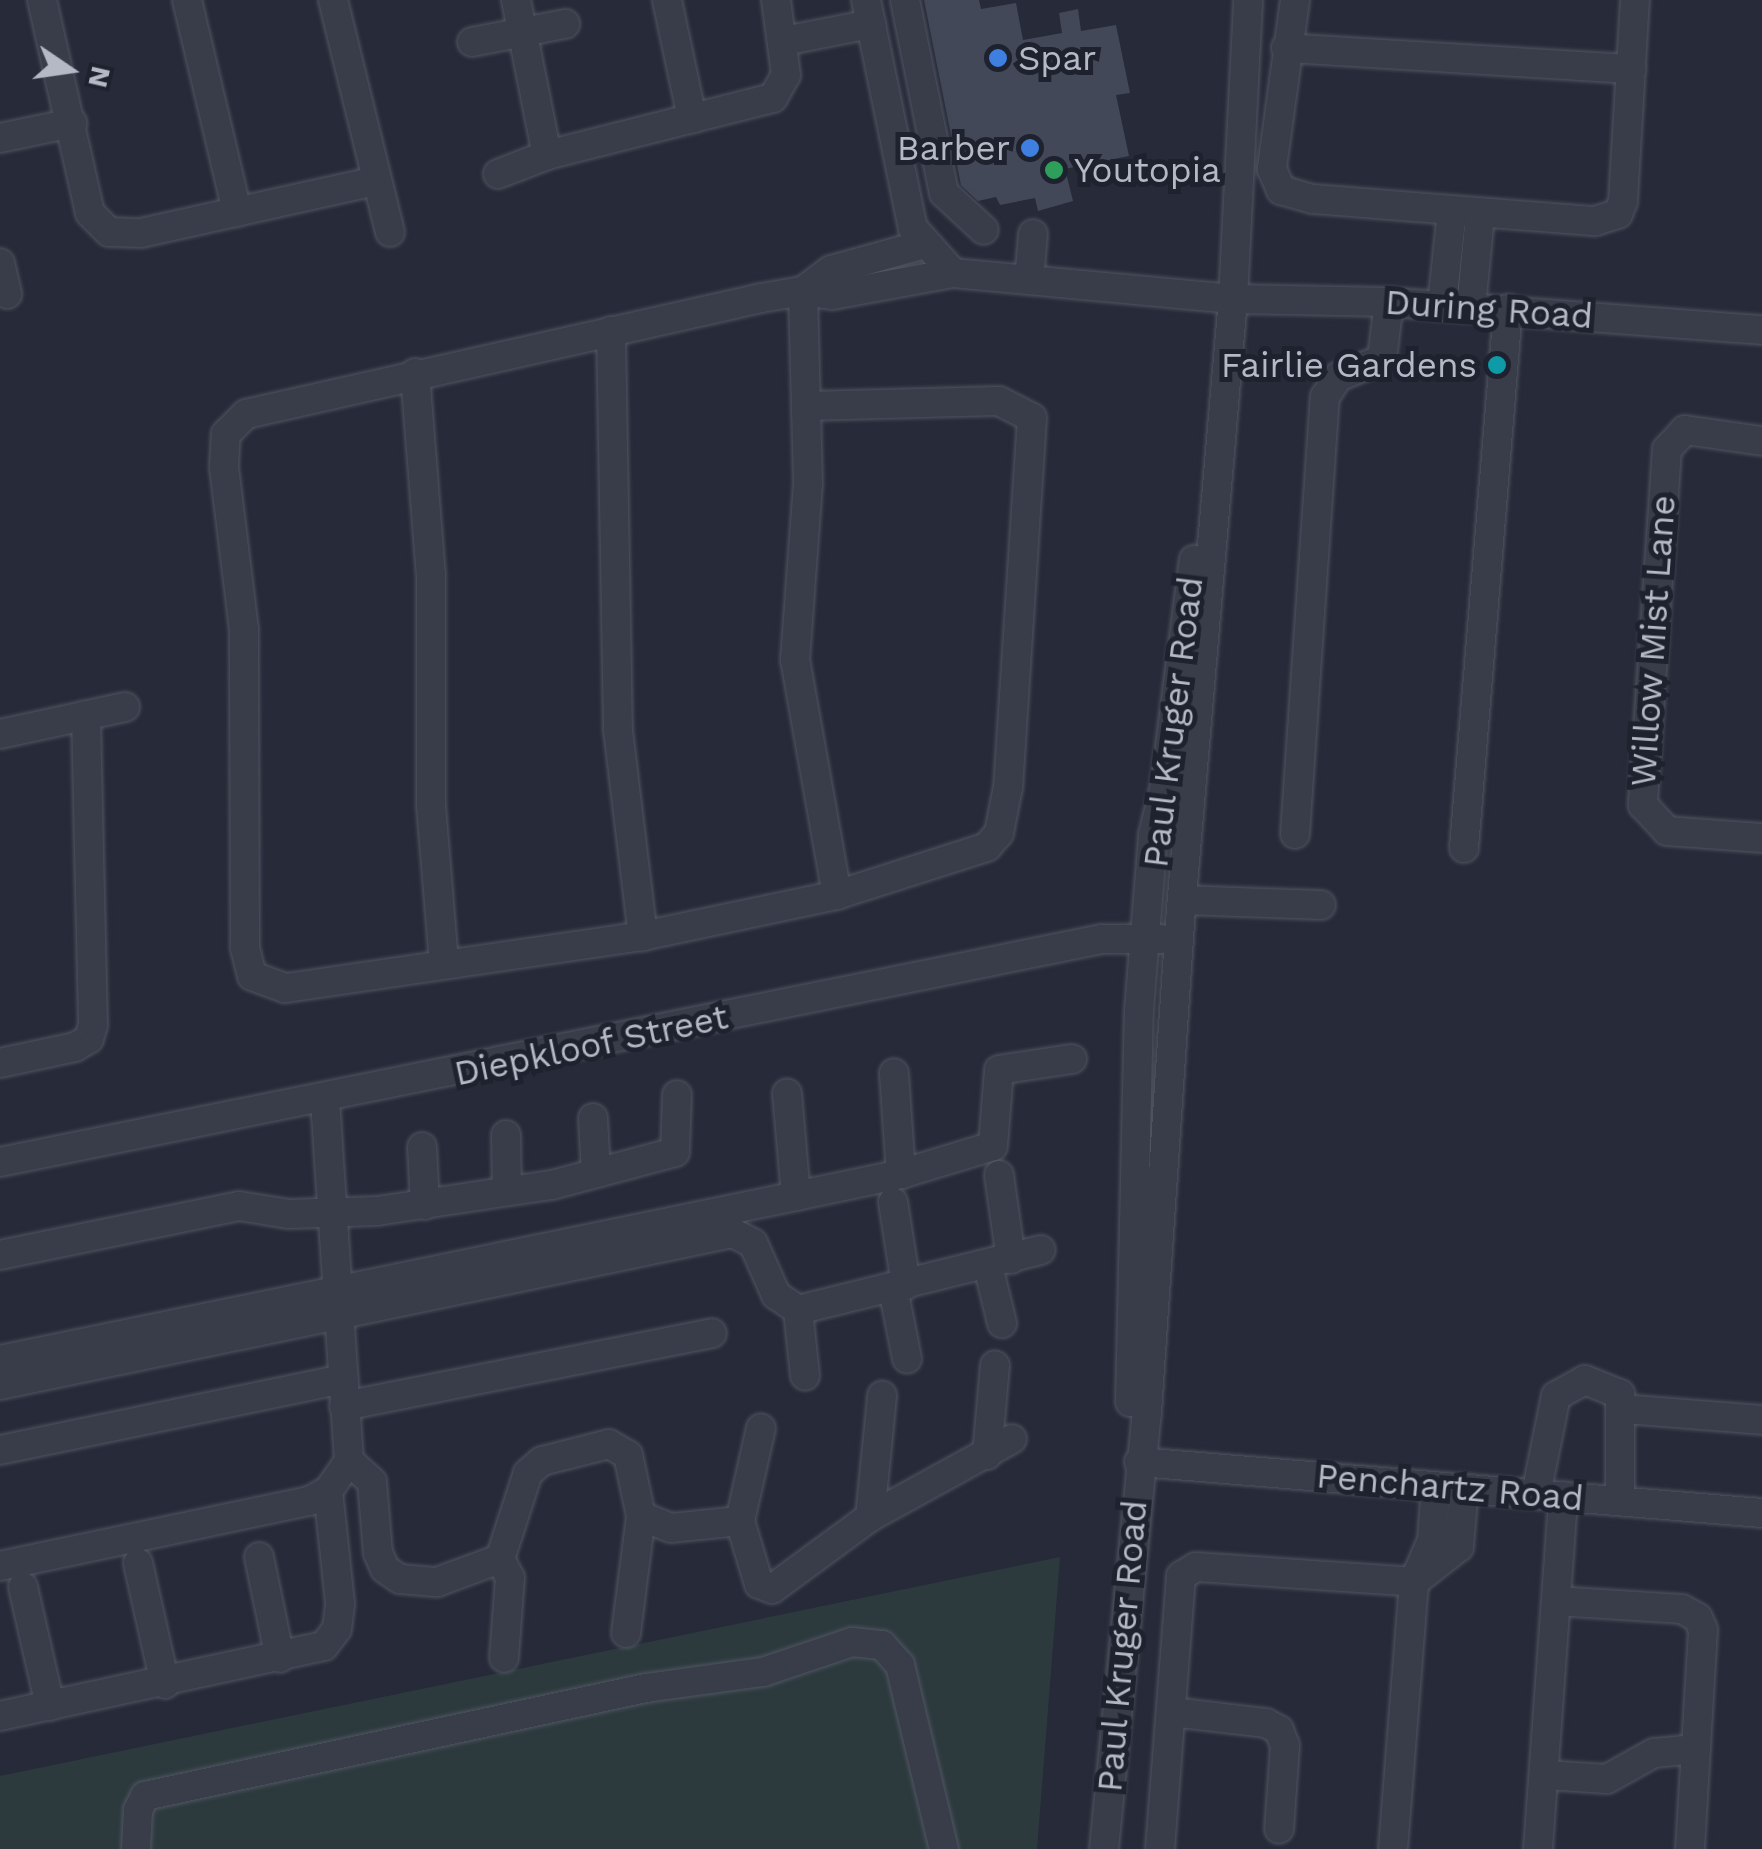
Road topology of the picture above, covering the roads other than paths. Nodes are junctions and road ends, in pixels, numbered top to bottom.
1 (42, 0) edge
2 (187, 0) edge
3 (333, 0) edge
4 (516, 0) edge
5 (668, 0) edge
6 (776, 0) edge
7 (905, 0) edge
8 (1234, 0) edge
9 (1248, 0) edge
10 (1295, 0) edge
11 (1635, 0) edge
12 (868, 12) edge
13 (565, 24) dead end
14 (522, 32) junction
15 (784, 41) junction
16 (472, 42) dead end
17 (1286, 48) junction
18 (1631, 69) junction
19 (692, 118) junction
20 (72, 124) junction
21 (0, 138) edge
22 (547, 155) junction
23 (498, 174) dead end
24 (376, 182) junction
25 (237, 212) junction
26 (1452, 212) junction
27 (1480, 215) junction
28 (984, 230) dead end
29 (390, 232) dead end
30 (1032, 234) dead end
31 (921, 245) junction
32 (0, 262) edge
33 (952, 273) junction
34 (1029, 280) junction
35 (803, 291) junction
36 (7, 294) dead end
37 (1224, 299) junction
38 (1389, 302) junction
39 (1442, 305) junction
40 (1471, 307) junction
41 (1508, 309) junction
42 (1762, 330) edge
43 (612, 331) junction
44 (415, 373) junction
45 (808, 406) junction
46 (1762, 441) edge
47 (125, 707) dead end
48 (86, 715) junction
49 (0, 734) edge
50 (1295, 834) dead end
51 (1762, 838) edge
52 (1464, 848) dead end
53 (836, 895) junction
54 (1182, 900) junction
55 (1320, 905) dead end
56 (643, 936) junction
57 (1146, 938) junction
58 (1102, 939) junction
59 (1182, 940) junction
60 (444, 962) junction
61 (1139, 1010) junction
62 (1072, 1059) dead end
63 (0, 1063) edge
64 (894, 1073) dead end
65 (787, 1093) dead end
66 (677, 1095) dead end
67 (325, 1100) junction
68 (593, 1118) dead end
69 (506, 1135) dead end
70 (422, 1146) dead end
71 (0, 1162) edge
72 (596, 1174) junction
73 (901, 1174) junction
74 (999, 1175) dead end
75 (508, 1191) junction
76 (796, 1196) junction
77 (892, 1202) dead end
78 (426, 1205) junction
79 (335, 1214) junction
80 (1041, 1250) dead end
81 (0, 1255) edge
82 (999, 1263) junction
83 (900, 1287) junction
84 (340, 1304) junction
85 (798, 1310) junction
86 (1002, 1323) dead end
87 (712, 1333) dead end
88 (908, 1359) dead end
89 (0, 1360) edge
90 (995, 1365) dead end
91 (805, 1376) dead end
92 (0, 1385) edge
93 (344, 1392) junction
94 (882, 1396) dead end
95 (1623, 1408) junction
96 (1762, 1420) edge
97 (761, 1428) dead end
98 (1012, 1440) dead end
99 (0, 1450) edge
100 (1140, 1452) junction
101 (987, 1455) junction
102 (348, 1460) junction
103 (1450, 1486) junction
104 (328, 1491) junction
105 (1550, 1495) junction
106 (1620, 1501) junction
107 (1762, 1513) edge
108 (642, 1516) junction
109 (870, 1516) junction
110 (740, 1521) junction
111 (259, 1556) dead end
112 (500, 1559) junction
113 (138, 1563) dead end
114 (0, 1566) edge
115 (1414, 1582) junction
116 (23, 1587) dead end
117 (1556, 1600) junction
118 (626, 1633) dead end
119 (280, 1658) junction
120 (504, 1658) dead end
121 (165, 1684) junction
122 (50, 1706) junction
123 (1172, 1712) junction
124 (0, 1716) edge
125 (1696, 1749) junction
126 (1545, 1775) junction
127 (1279, 1829) dead end
128 (136, 1849) edge
129 (944, 1849) edge
130 (1104, 1849) edge
131 (1160, 1849) edge
132 (1394, 1849) edge
133 (1538, 1849) edge
134 (1690, 1849) edge

1 - 20 street
2 - 25 street
3 - 24 street
4 - 14 street
5 - 19 street
6 - 15 street
7 - 28 street
8 - 37 street, Paul Kruger Road
9 - 37 street, Paul Kruger Road
10 - 17 street
11 - 18 street
12 - 15 street
12 - 31 street
13 - 14 street
14 - 16 street
14 - 22 street
15 - 19 street
17 - 18 street
17 - 26 street
18 - 27 street
19 - 22 street
20 - 21 street
20 - 25 street
22 - 23 street
24 - 25 street
24 - 29 street
26 - 27 street
26 - 39 street
27 - 40 street
30 - 34 street
31 - 33 street
31 - 35 street
32 - 36 street
33 - 34 street, During Road
33 - 35 street, During Road
34 - 37 street, During Road
35 - 43 street
35 - 45 street
37 - 38 street, During Road
37 - 54 street, Paul Kruger Road
37 - 57 street, Paul Kruger Road
38 - 39 street, During Road
38 - 50 street
39 - 40 street, During Road
40 - 41 street, During Road
41 - 42 street, During Road
41 - 52 street
43 - 44 street
43 - 56 street
44 - 60 street
44 - 60 street
45 - 53 street
45 - 53 street
46 - 51 street, Willow Mist Lane
47 - 48 street
48 - 49 street
48 - 63 street
53 - 56 street
54 - 55 street
54 - 59 street, Paul Kruger Road
56 - 60 street
57 - 58 street, Diepkloof Street
57 - 59 street, Diepkloof Street
57 - 61 street, Paul Kruger Road
58 - 61 street
58 - 67 street, Diepkloof Street
59 - 100 street, Paul Kruger Road
61 - 100 street, Paul Kruger Road
62 - 73 street
64 - 73 street
65 - 76 street
66 - 72 street
67 - 71 street, Diepkloof Street
67 - 79 street
68 - 72 street
69 - 75 street
70 - 78 street
72 - 75 street
73 - 76 street
74 - 82 street
75 - 78 street
76 - 84 street
77 - 83 street
78 - 79 street
79 - 81 street
79 - 84 street
80 - 82 street
82 - 83 street
82 - 86 street
83 - 85 street
83 - 88 street
84 - 85 street
84 - 89 street
84 - 92 street
84 - 93 street
85 - 91 street
87 - 93 street
90 - 101 street
93 - 99 street
93 - 102 street
94 - 109 street
95 - 96 street
95 - 105 street
95 - 106 street
97 - 110 street
98 - 101 street
100 - 103 street, Penchartz Road
100 - 130 street, Paul Kruger Road
101 - 109 street
102 - 104 street
102 - 112 street
103 - 105 street, Penchartz Road
103 - 115 street
104 - 114 street
104 - 119 street
105 - 106 street, Penchartz Road
105 - 117 street
106 - 107 street, Penchartz Road
108 - 110 street
108 - 112 street
108 - 118 street
109 - 110 street
111 - 119 street
112 - 120 street
113 - 121 street
115 - 123 street
115 - 132 street
116 - 122 street
117 - 125 street
117 - 126 street
119 - 121 street
121 - 122 street
122 - 124 street
123 - 127 street
123 - 131 street
125 - 126 street
125 - 134 street
126 - 133 street
128 - 129 street

